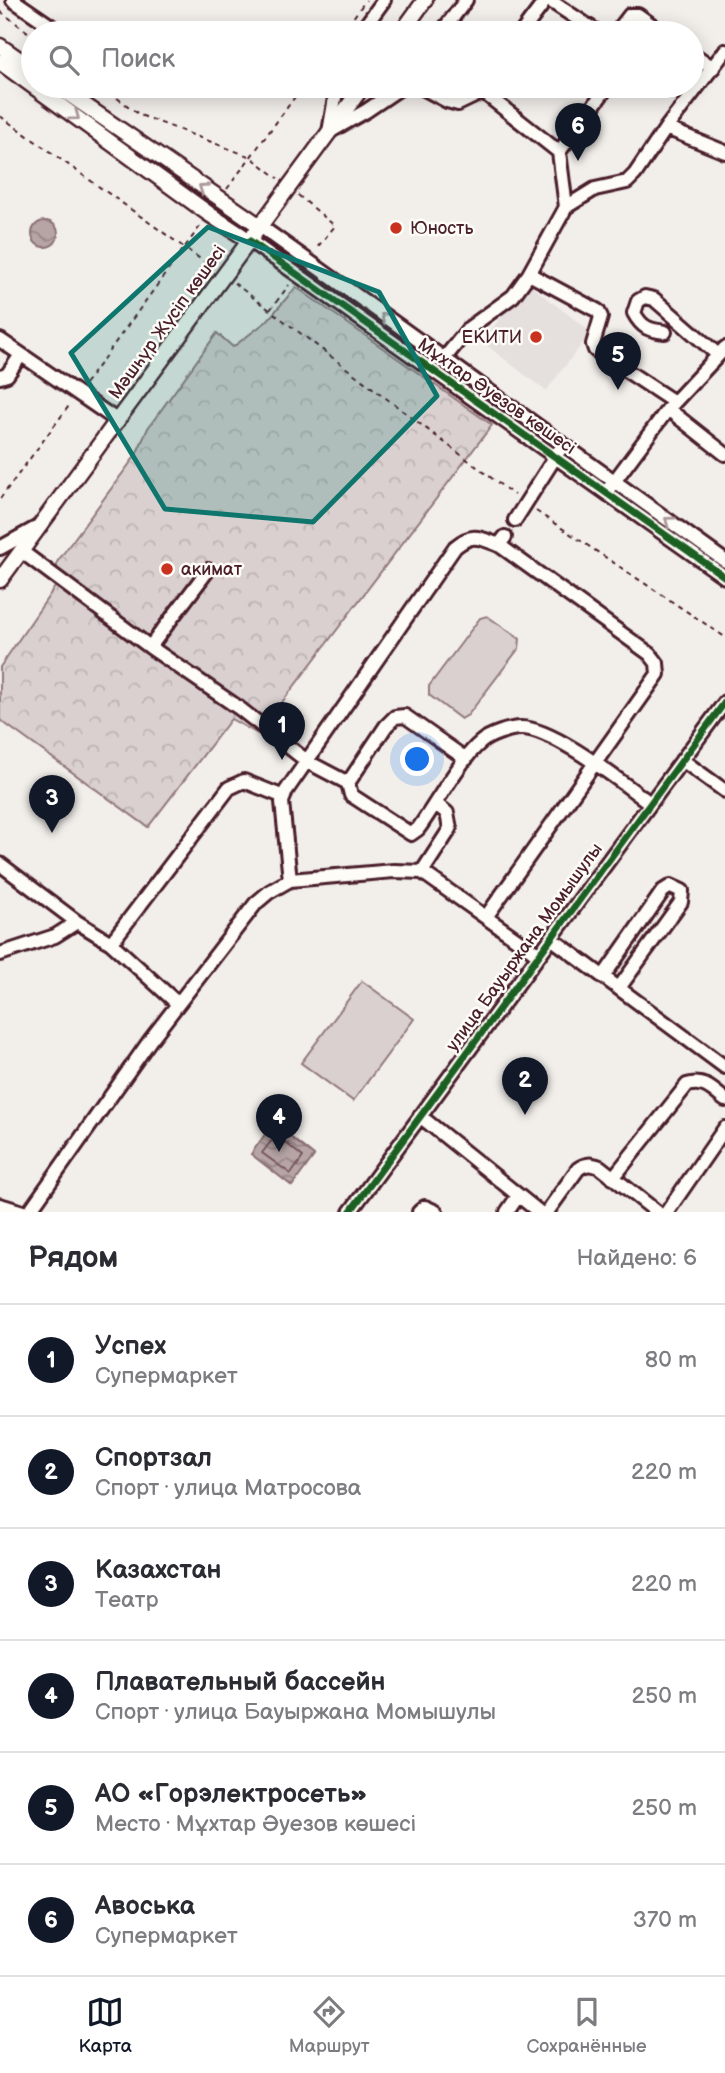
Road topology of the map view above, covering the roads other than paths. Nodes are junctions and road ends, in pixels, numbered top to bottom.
1 (13, 0) edge
2 (384, 0) edge
3 (425, 0) edge
4 (466, 0) edge
5 (547, 0) edge
6 (44, 21) edge
7 (369, 21) edge
8 (410, 21) edge
9 (451, 21) edge
10 (530, 21) edge
11 (580, 21) edge
12 (625, 21) edge
13 (646, 21) edge
14 (0, 46) edge
15 (725, 51) edge
16 (21, 61) edge
17 (0, 62) edge
18 (704, 62) edge
19 (713, 68) junction
20 (21, 77) edge
21 (704, 79) edge
22 (50, 98) edge
23 (77, 98) edge
24 (335, 98) edge
25 (354, 98) edge
26 (385, 98) edge
27 (441, 98) edge
28 (468, 98) edge
29 (494, 98) edge
30 (599, 98) edge
31 (690, 98) edge
32 (666, 128) junction
33 (329, 132) junction
34 (559, 152) junction
35 (725, 152) edge
36 (566, 207) junction
37 (260, 226) junction
38 (250, 241) junction
39 (529, 274) junction
40 (665, 332) dead end
41 (0, 340) edge
42 (721, 351) edge
43 (21, 355) junction
44 (443, 360) junction
45 (0, 377) edge
46 (671, 406) junction
47 (118, 421) junction
48 (562, 445) junction
49 (725, 454) edge
50 (555, 457) junction
51 (614, 482) junction
52 (606, 493) junction
53 (515, 520) dead end
54 (39, 527) junction
55 (0, 548) edge
56 (21, 551) junction
57 (725, 561) edge
58 (208, 570) dead end
59 (725, 577) edge
60 (0, 580) edge
61 (150, 647) junction
62 (725, 702) edge
63 (466, 759) junction
64 (682, 760) junction
65 (308, 762) junction
66 (594, 764) junction
67 (348, 783) junction
68 (725, 791) edge
69 (284, 797) junction
70 (650, 803) junction
71 (436, 804) junction
72 (0, 864) edge
73 (422, 872) junction
74 (290, 880) junction
75 (486, 917) junction
76 (77, 922) junction
77 (551, 938) junction
78 (111, 943) junction
79 (0, 954) edge
80 (539, 955) junction
81 (603, 977) junction
82 (619, 988) junction
83 (178, 1004) junction
84 (725, 1067) edge
85 (725, 1100) edge
86 (419, 1116) junction
87 (725, 1128) edge
88 (613, 1178) junction
89 (518, 1196) junction
90 (0, 1205) edge
91 (23, 1212) edge
92 (29, 1212) edge
93 (350, 1212) edge
94 (419, 1212) edge
95 (436, 1212) edge
96 (508, 1212) edge
97 (539, 1212) edge
98 (547, 1212) edge
99 (657, 1212) edge
100 (667, 1212) edge

1 - 6 street
2 - 7 street
3 - 8 main road
4 - 9 street
5 - 10 street
5 - 11 street
12 - 13 street
14 - 16 main road
15 - 19 street
17 -> 20 main road, Мұхтар Әуезов көшесі
18 - 19 street
19 - 21 street
22 -> 38 main road, Мұхтар Әуезов көшесі
37 -> 23 main road, Мұхтар Әуезов көшесі
24 - 33 street
25 - 33 main road, Мәшһүр Жүсіп көшесі
26 - 33 street
27 - 28 street
29 - 34 street
30 - 34 street
31 - 32 street
32 - 35 street
32 - 36 street
33 - 37 main road, Мәшһүр Жүсіп көшесі
34 - 36 street
36 - 39 street
37 - 38 main road, Мәшһүр Жүсіп көшесі
44 -> 37 street, Мұхтар Әуезов көшесі
38 - 47 main road, Мәшһүр Жүсіп көшесі
38 - 50 street, Мұхтар Әуезов көшесі
39 - 44 street
39 - 46 street
40 - 42 street
41 - 43 street
42 - 46 street
43 - 45 street
43 - 47 street
44 - 48 street, Мұхтар Әуезов көшесі
46 - 49 street
46 - 51 street
47 - 54 main road, Мәшһүр Жүсіп көшесі
48 - 50 street
48 - 51 street, Мұхтар Әуезов көшесі
50 - 52 street, Мұхтар Әуезов көшесі
50 - 53 street
51 - 52 street
57 -> 51 street, Мұхтар Әуезов көшесі
52 - 59 street, Мұхтар Әуезов көшесі
54 - 55 street
54 - 56 main road, Мәшһүр Жүсіп көшесі
56 - 60 main road, Мәшһүр Жүсіп көшесі
56 - 61 street
58 - 61 street
61 - 65 street
62 - 64 street, улица Бауыржана Момышулы
63 - 66 street
63 - 67 street
63 - 71 street
64 - 68 street
64 - 70 street, улица Бауыржана Момышулы
65 - 66 street
65 - 67 street
65 - 69 street
66 - 70 street
66 - 75 street
67 - 71 street
69 - 74 street
69 - 78 street
70 - 77 street, улица Бауыржана Момышулы
71 - 73 street
72 - 76 street
73 - 74 street
73 - 75 street
74 - 83 street
75 - 80 street
76 - 78 street
76 - 79 street
77 - 80 street, улица Бауыржана Момышулы
77 - 81 street
78 - 83 street
80 - 86 street, улица Бауыржана Момышулы
81 - 82 street
81 - 82 street
82 - 84 street
83 - 92 street
85 - 88 street
86 - 89 street
86 - 93 street, улица Бауыржана Момышулы
87 - 100 street
88 - 98 street
88 - 99 street
89 - 96 street
89 - 97 street
90 - 91 street
94 - 95 street

